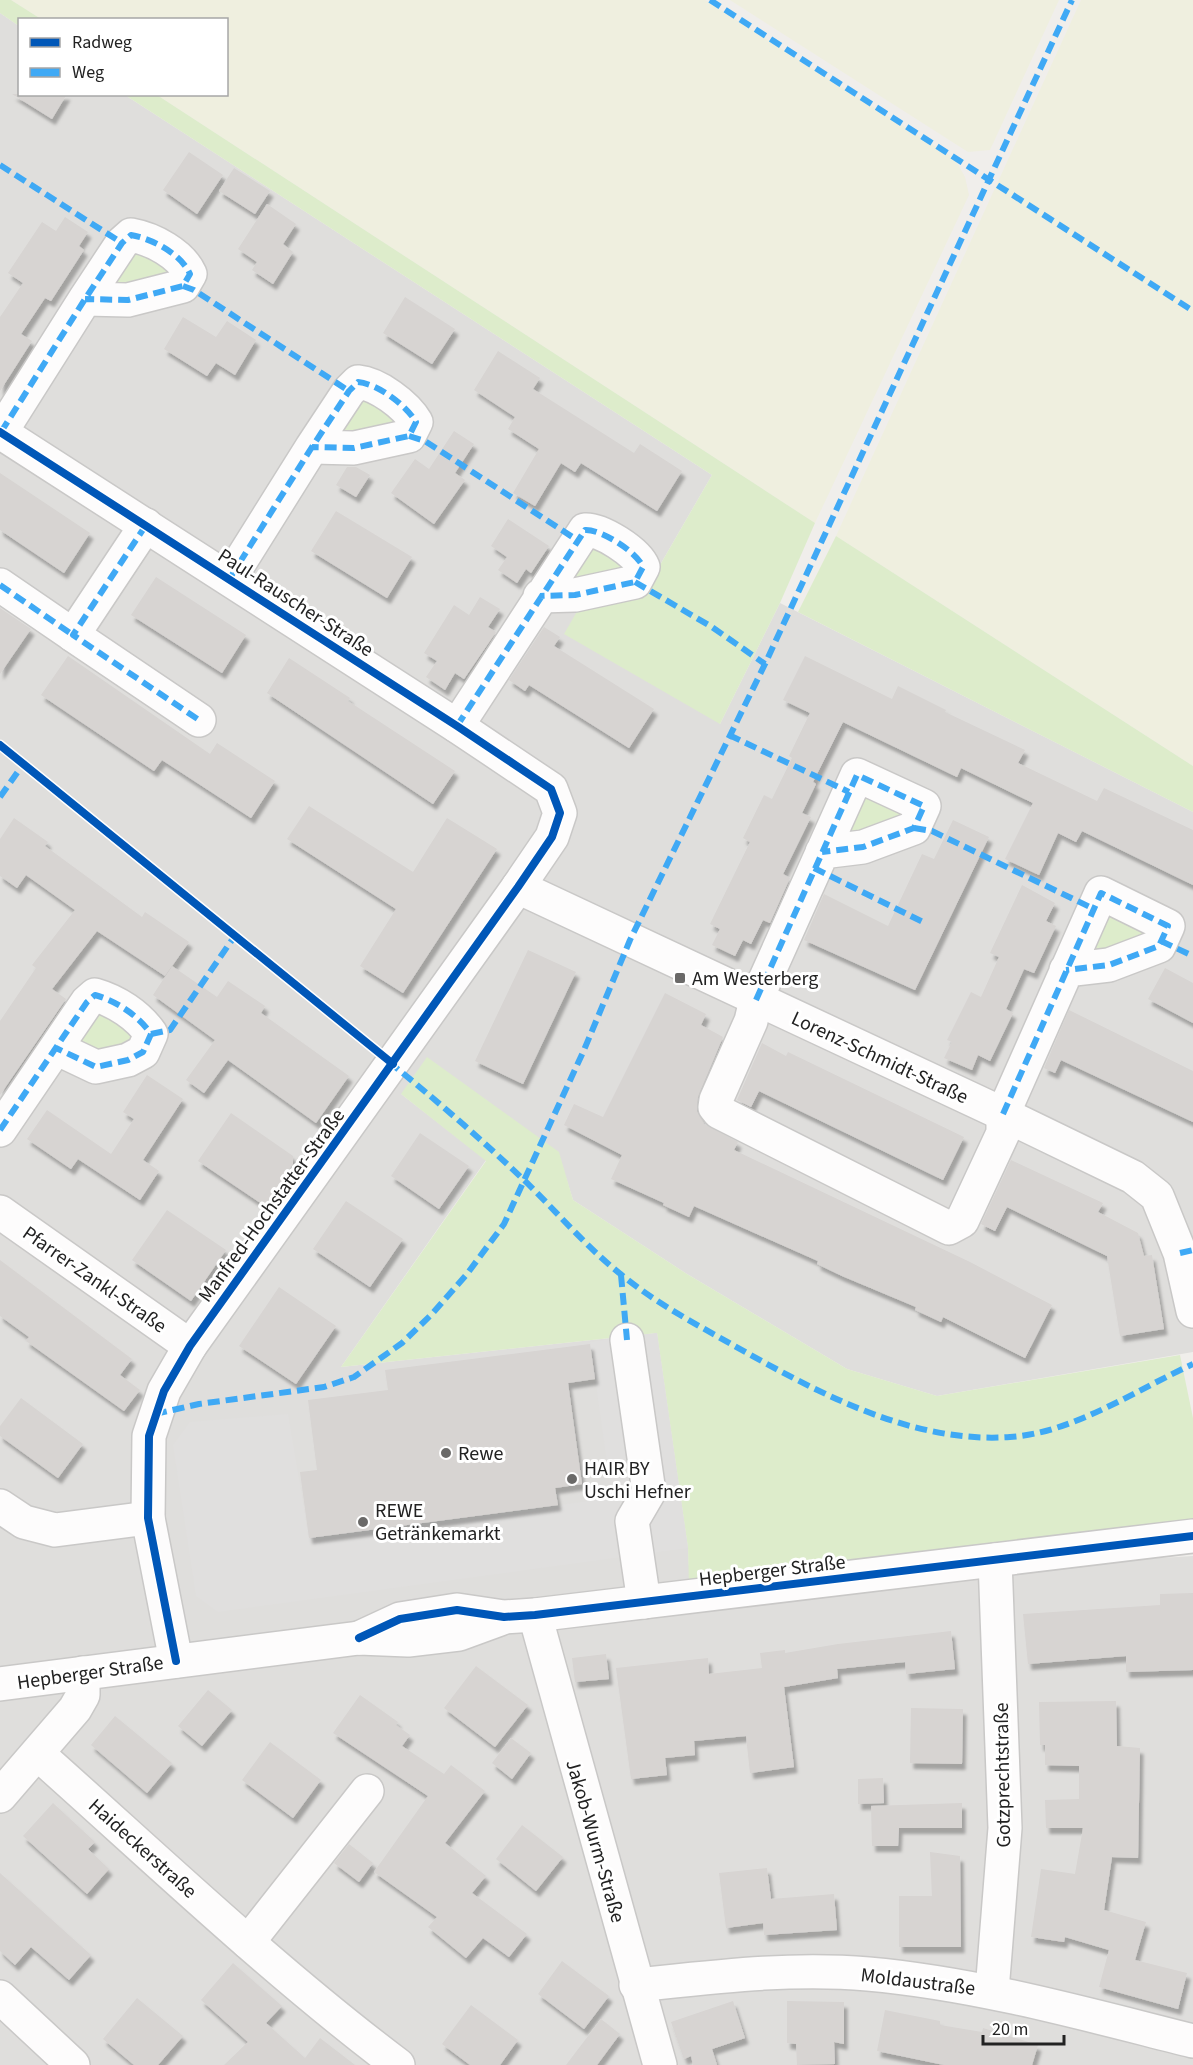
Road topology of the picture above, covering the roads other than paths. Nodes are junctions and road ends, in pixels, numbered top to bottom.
1 (85, 299) dead end
2 (0, 432) edge
3 (312, 447) dead end
4 (146, 525) junction
5 (230, 578) junction
6 (0, 585) edge
7 (540, 596) dead end
8 (73, 635) junction
9 (199, 720) dead end
10 (457, 726) junction
11 (560, 813) joint
12 (822, 852) dead end
13 (518, 887) junction
14 (1066, 970) dead end
15 (756, 1000) junction
16 (56, 1048) dead end
17 (1003, 1114) junction
18 (0, 1130) edge
19 (0, 1212) edge
20 (1187, 1252) edge
21 (1193, 1311) edge
22 (627, 1340) dead end
23 (190, 1346) junction
24 (0, 1506) edge
25 (148, 1518) junction
26 (1193, 1536) edge
27 (995, 1560) junction
28 (644, 1602) junction
29 (520, 1616) junction
30 (176, 1661) junction
31 (83, 1673) junction
32 (2, 1682) edge
33 (38, 1754) junction
34 (367, 1791) dead end
35 (0, 1796) edge
36 (248, 1942) junction
37 (636, 1985) junction
38 (992, 1991) junction
39 (0, 1997) edge
40 (1193, 2042) edge
41 (73, 2065) edge
42 (398, 2065) edge
43 (660, 2065) edge

1 - 2 street, Paul-Rauscher-Straße
2 - 4 street, Paul-Rauscher-Straße
3 - 5 street, Paul-Rauscher-Straße
4 - 5 street, Paul-Rauscher-Straße
4 - 8 street
5 - 10 street, Paul-Rauscher-Straße
6 - 8 street
7 - 10 street
8 - 9 street
10 - 11 street, Paul-Rauscher-Straße
11 - 13 street, Manfred-Hochstatter-Straße
12 - 15 street
13 - 15 street, Lorenz-Schmidt-Straße
13 - 23 street, Manfred-Hochstatter-Straße
14 - 17 street
15 - 17 street, Lorenz-Schmidt-Straße
15 - 17 street
16 - 18 street
17 - 20 street, Lorenz-Schmidt-Straße
19 - 23 street, Pfarrer-Zankl-Straße
20 - 21 street, Lorenz-Schmidt-Straße
22 - 28 street
23 - 25 street, Manfred-Hochstatter-Straße
24 - 25 street
25 - 30 street, Manfred-Hochstatter-Straße
26 - 27 street, Hepberger Straße
27 - 28 street, Hepberger Straße
27 - 38 street, Gotzprechtstraße
28 - 29 street, Hepberger Straße
29 - 30 street, Hepberger Straße
29 - 37 street, Jakob-Wurm-Straße
30 - 31 street, Hepberger Straße
31 - 32 street, Hepberger Straße
31 - 33 street
33 - 35 street
33 - 36 street, Haideckerstraße
34 - 36 street
36 - 42 street, Haideckerstraße
37 - 38 street, Moldaustraße
37 - 43 street, Jakob-Wurm-Straße
38 - 40 street, Moldaustraße
39 - 41 street

